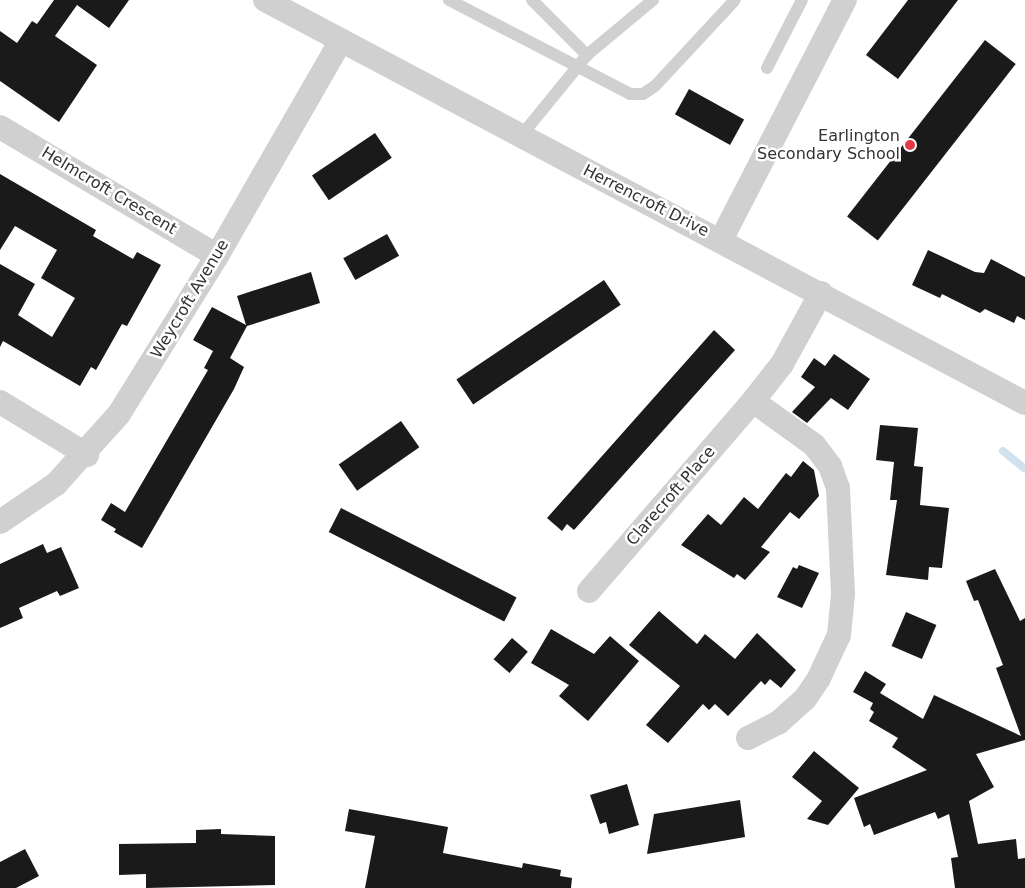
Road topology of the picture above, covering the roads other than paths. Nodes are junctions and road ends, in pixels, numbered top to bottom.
1 (266, 0) edge
2 (449, 0) edge
3 (532, 0) edge
4 (653, 0) edge
5 (735, 0) edge
6 (802, 0) edge
7 (845, 0) edge
8 (340, 42) junction
9 (587, 55) junction
10 (574, 68) junction
11 (767, 68) dead end
12 (0, 127) edge
13 (521, 136) junction
14 (721, 240) junction
15 (217, 256) junction
16 (821, 293) junction
17 (753, 401) junction
18 (0, 402) edge
19 (1025, 403) edge
20 (87, 455) junction
21 (0, 522) edge
22 (589, 591) dead end
23 (748, 738) dead end

1 - 8 street, Herrencroft Drive
2 - 10 lane
3 - 9 lane
4 - 9 lane
5 - 10 lane
6 - 11 lane
7 - 14 street
8 - 13 street, Herrencroft Drive
8 - 15 street, Weycroft Avenue
9 - 10 lane
10 - 13 lane
12 - 15 street, Helmcroft Crescent
13 - 14 street, Herrencroft Drive
14 - 16 street, Herrencroft Drive
15 - 20 street, Weycroft Avenue
16 - 17 street, Clarecroft Place
16 - 19 street, Herrencroft Drive
17 - 22 street, Clarecroft Place
17 - 23 street
18 - 20 street
20 - 21 street, Weycroft Avenue

